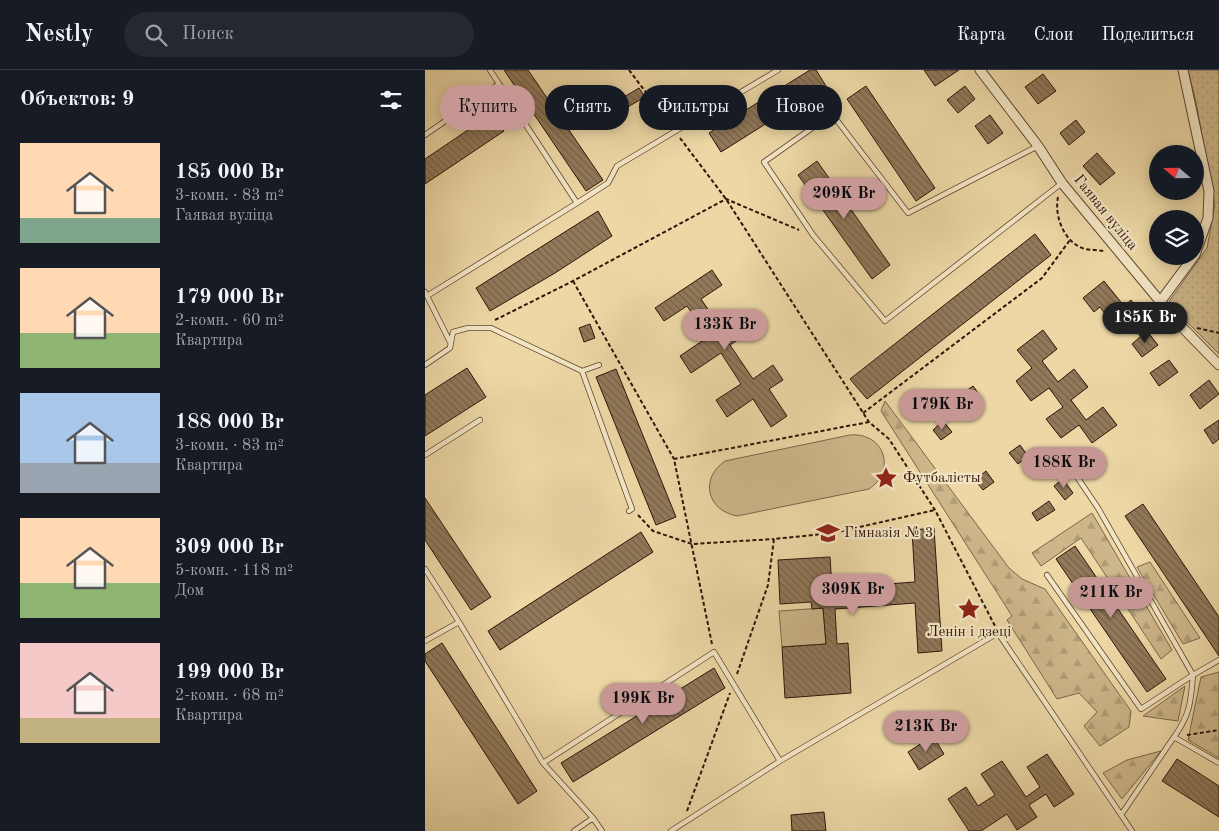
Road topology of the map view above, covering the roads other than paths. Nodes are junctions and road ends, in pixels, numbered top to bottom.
1 (490, 70) edge
2 (778, 70) edge
3 (980, 70) edge
4 (1183, 70) edge
5 (499, 84) junction
6 (425, 135) edge
7 (1038, 146) junction
8 (1062, 183) junction
9 (577, 203) junction
10 (1204, 230) edge
11 (1188, 265) edge
12 (426, 294) edge
13 (1160, 302) junction
14 (451, 344) junction
15 (425, 365) edge
16 (599, 365) dead end
17 (1219, 365) edge
18 (582, 371) junction
19 (479, 420) dead end
20 (425, 454) edge
21 (1073, 471) dead end
22 (630, 510) road end
23 (425, 569) edge
24 (1047, 575) dead end
25 (459, 622) junction
26 (425, 641) edge
27 (1219, 660) edge
28 (1193, 675) junction
29 (1175, 737) junction
30 (780, 761) junction
31 (543, 764) junction
32 (1219, 764) edge
33 (1121, 815) junction
34 (593, 818) junction
35 (574, 831) edge
36 (602, 831) edge
37 (671, 831) edge
38 (1132, 831) edge

1 - 5 lane
2 - 9 lane
3 - 7 street, Гаявая вуліца
4 - 10 street
5 - 6 lane
5 - 9 lane
7 - 8 street, Гаявая вуліца
7 - 8 lane
8 - 13 street, Гаявая вуліца
9 - 12 lane
11 - 13 street
12 - 14 lane
13 - 17 street, Гаявая вуліца
14 - 15 lane
14 - 18 lane
16 - 18 lane
18 - 22 lane
19 - 20 lane
21 - 28 lane
23 - 25 lane
24 - 28 lane
25 - 26 lane
25 - 31 lane
27 - 28 lane
28 - 29 lane
29 - 32 lane
29 - 33 lane
30 - 31 lane
30 - 33 lane
30 - 37 lane
31 - 34 lane
33 - 38 lane
34 - 35 lane
34 - 36 lane

